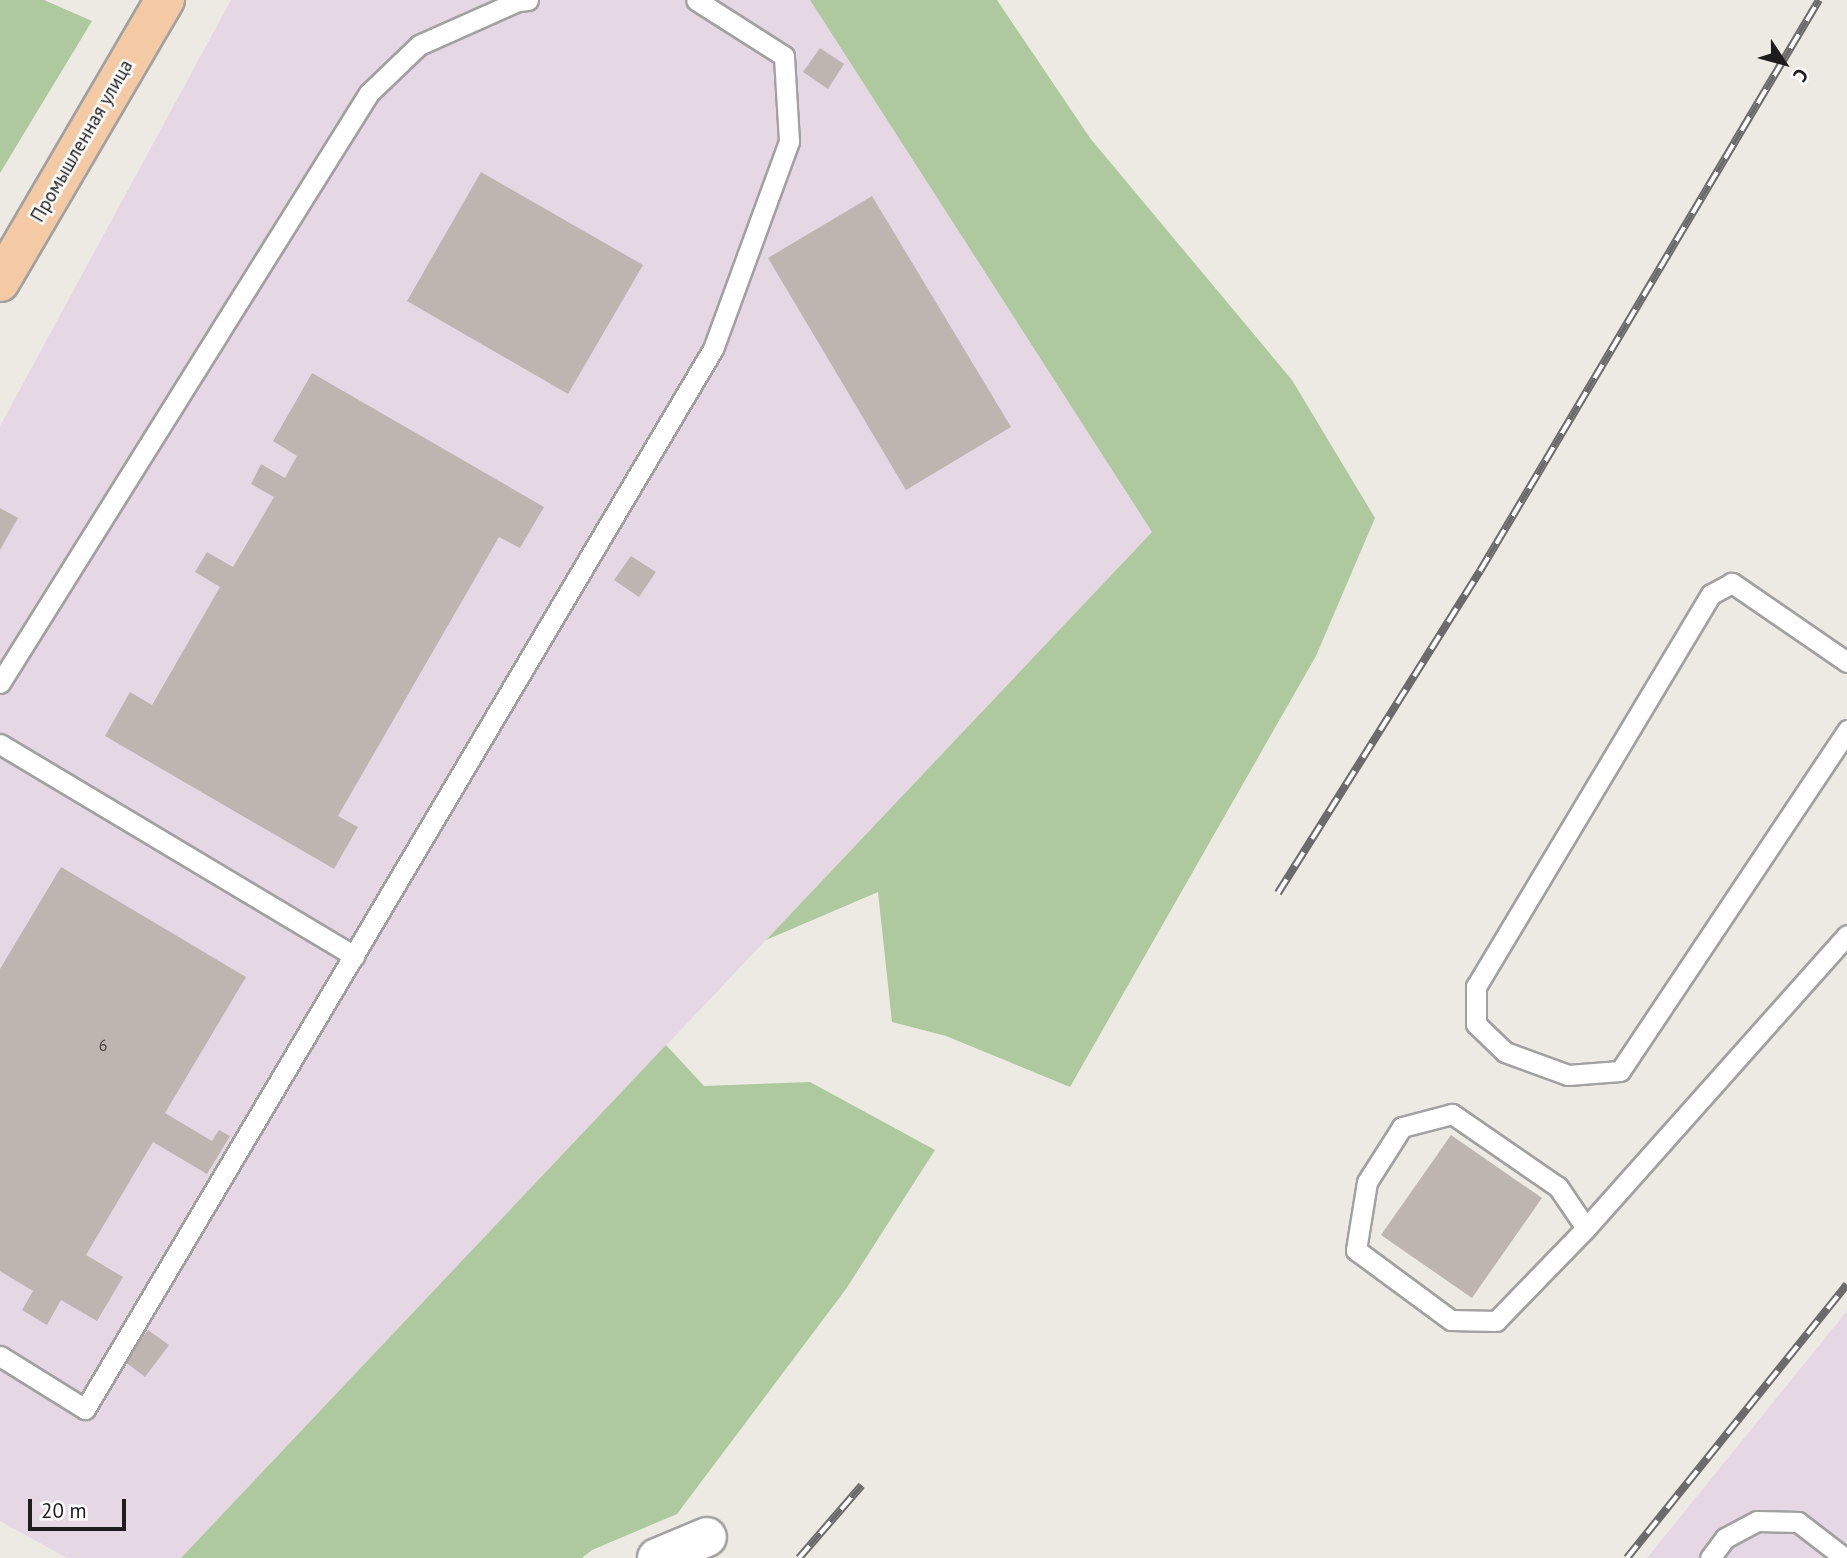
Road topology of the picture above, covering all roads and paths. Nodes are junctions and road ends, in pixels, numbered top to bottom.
1 (165, 0) edge
2 (528, 0) edge
3 (696, 0) edge
4 (0, 282) edge
5 (1847, 662) edge
6 (0, 683) edge
7 (1847, 730) edge
8 (0, 744) edge
9 (1847, 935) edge
10 (354, 956) junction
11 (1586, 1228) junction
12 (0, 1356) edge
13 (707, 1538) dead end
14 (657, 1558) edge
15 (1710, 1558) edge
16 (1845, 1558) edge

1 - 4 main road, Промышленная улица
2 - 6 lane
3 - 10 lane
5 - 7 lane
8 - 10 lane
9 - 11 lane
10 - 12 lane
11 - 11 lane
13 - 14 street
15 - 16 lane

